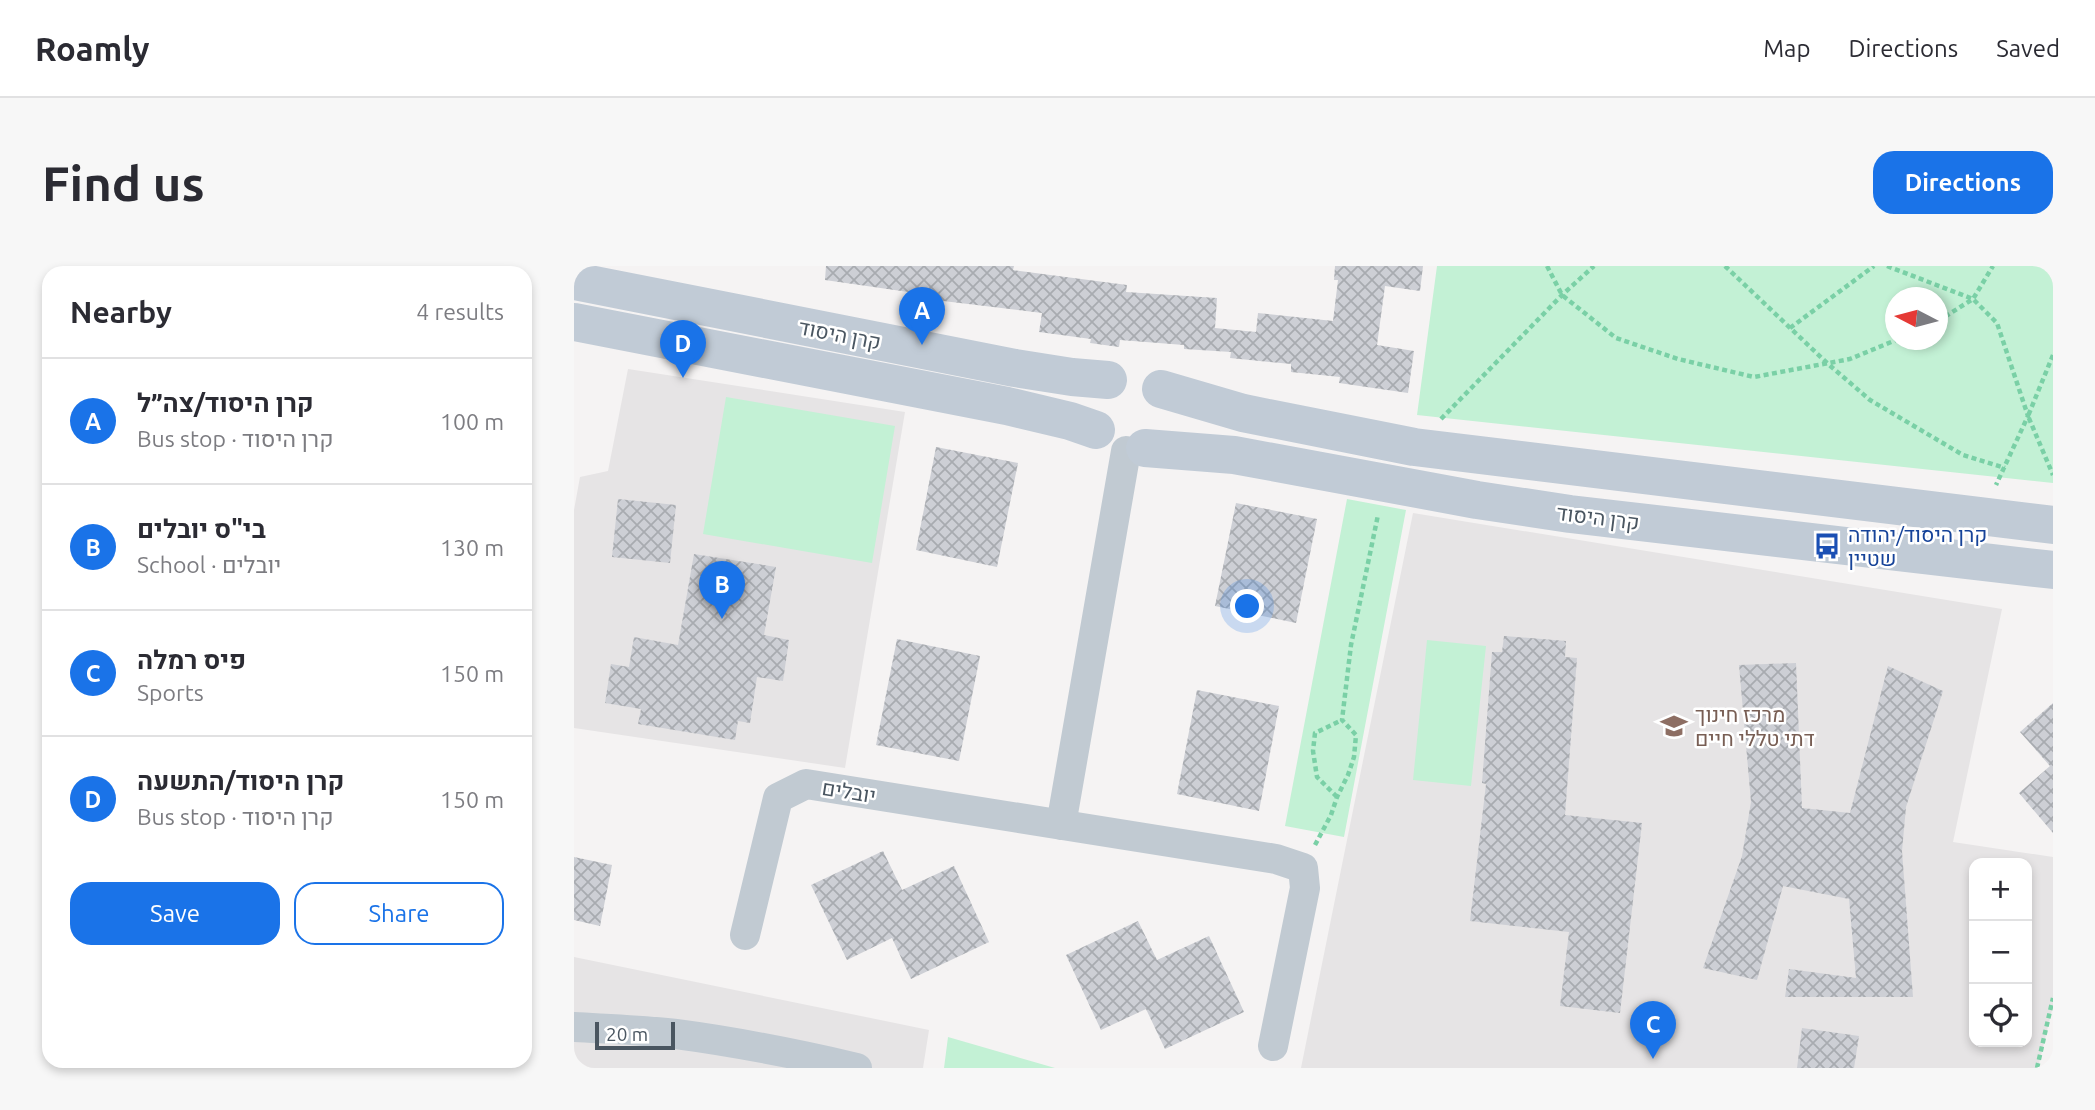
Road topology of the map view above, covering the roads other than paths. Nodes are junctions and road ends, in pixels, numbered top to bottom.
1 (574, 281) edge
2 (574, 322) edge
3 (1108, 380) junction
4 (1161, 389) junction
5 (1122, 443) junction
6 (2053, 525) edge
7 (2053, 570) edge
8 (1060, 825) junction
9 (745, 935) dead end
10 (574, 1027) edge
11 (1273, 1046) dead end
12 (857, 1068) edge

1 - 3 main road, קרן היסוד
2 - 5 main road, קרן היסוד
3 - 4 main road
3 - 5 main road
4 - 5 main road
4 - 6 main road
5 - 7 main road, קרן היסוד
5 - 8 street
8 - 9 street, יובלים
8 - 11 street, יובלים
10 - 12 street

